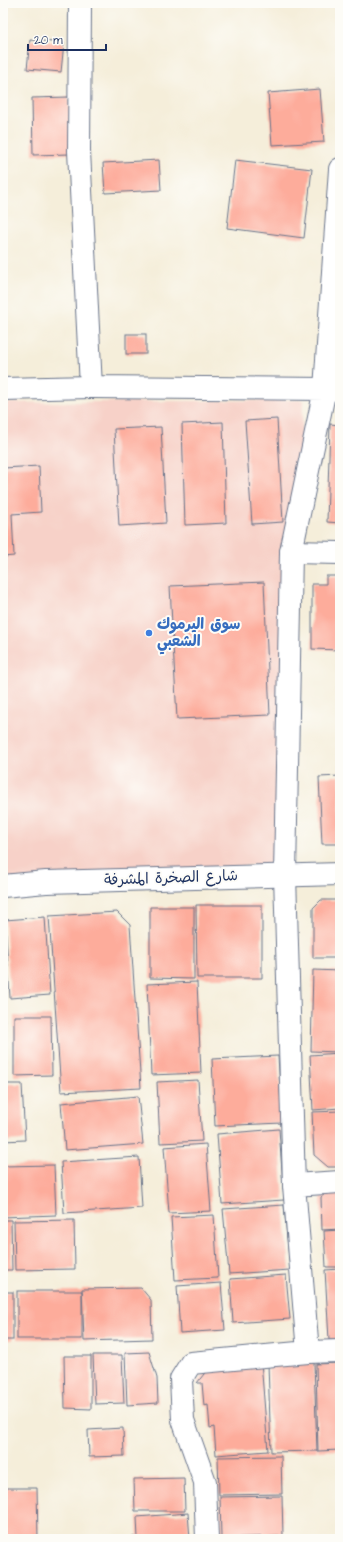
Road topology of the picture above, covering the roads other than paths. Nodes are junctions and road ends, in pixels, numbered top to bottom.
1 (80, 3) edge
2 (340, 169) edge
3 (91, 387) junction
4 (3, 389) edge
5 (332, 390) edge
6 (291, 552) junction
7 (340, 553) edge
8 (340, 874) edge
9 (285, 875) junction
10 (3, 886) edge
11 (340, 1182) edge
12 (294, 1185) junction
13 (340, 1351) edge
14 (308, 1352) junction
15 (207, 1539) edge

1 - 3 street
2 - 5 street
3 - 4 street
3 - 5 street
5 - 6 street
6 - 7 street
6 - 9 street
8 - 9 street, شارع الصخرة المشرفة
9 - 10 street, شارع الصخرة المشرفة
9 - 12 street
11 - 12 street
12 - 14 street
13 - 14 street
14 - 15 street

